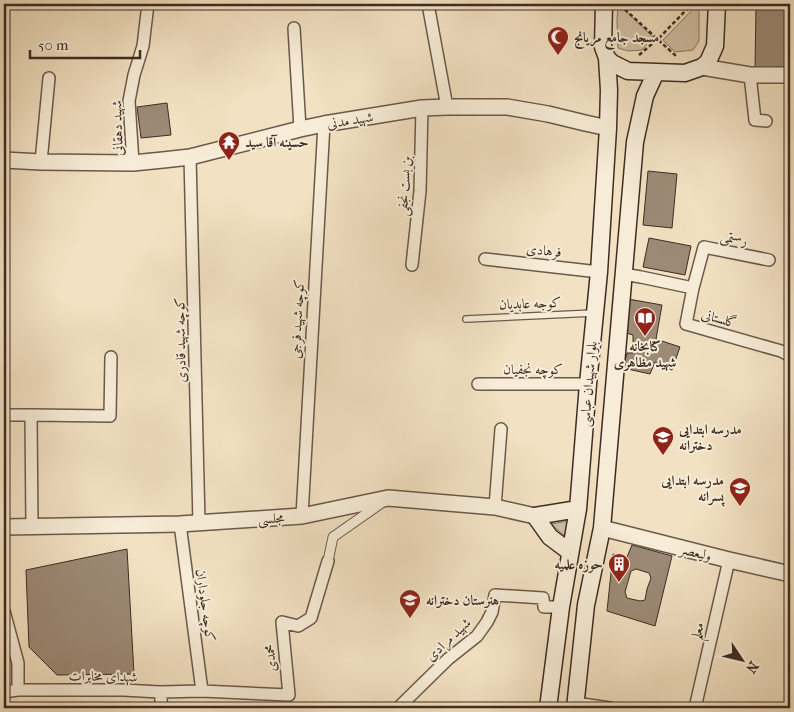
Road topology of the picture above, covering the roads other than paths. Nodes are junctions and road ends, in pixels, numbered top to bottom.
1 (148, 4) edge
2 (428, 4) edge
3 (604, 4) edge
4 (717, 4) edge
5 (294, 28) dead end
6 (606, 58) junction
7 (702, 67) junction
8 (656, 72) junction
9 (750, 75) junction
10 (790, 75) edge
11 (49, 78) dead end
12 (447, 106) junction
13 (422, 108) junction
14 (766, 121) dead end
15 (324, 124) junction
16 (300, 128) junction
17 (608, 128) junction
18 (190, 157) junction
19 (4, 160) edge
20 (41, 162) junction
21 (133, 162) junction
22 (485, 259) dead end
23 (770, 260) dead end
24 (412, 265) dead end
25 (599, 272) junction
26 (623, 274) junction
27 (693, 288) junction
28 (595, 313) junction
29 (466, 319) dead end
30 (790, 356) edge
31 (111, 357) dead end
32 (478, 384) dead end
33 (588, 384) junction
34 (4, 415) edge
35 (31, 415) junction
36 (501, 429) dead end
37 (388, 498) junction
38 (495, 507) junction
39 (578, 509) junction
40 (302, 516) junction
41 (535, 516) junction
42 (199, 522) junction
43 (180, 524) junction
44 (4, 527) edge
45 (32, 527) junction
46 (602, 528) junction
47 (570, 552) junction
48 (729, 560) junction
49 (328, 561) joint
50 (790, 574) edge
51 (561, 607) junction
52 (4, 611) edge
53 (18, 690) junction
54 (202, 691) junction
55 (4, 692) edge
56 (160, 692) junction
57 (575, 706) edge
58 (162, 708) edge
59 (398, 708) edge
60 (548, 708) edge
61 (610, 708) edge
62 (695, 708) edge

1 - 21 street, شهید دهقانی
2 - 12 street
3 - 6 main road, بلوار شهیدان عباسی
4 - 7 main road
5 - 16 street
6 - 8 main road
6 - 17 main road, بلوار شهیدان عباسی
7 - 8 main road
7 - 9 street
8 - 26 main road, بلوار شهیدان عباسی
9 - 10 street
9 - 14 street
11 - 20 street
12 - 13 street, شهید مدنی
12 - 17 street, شهید مدنی
13 - 15 street, شهید مدنی
13 - 24 street, بن بست نجفی
15 - 16 street, شهید مدنی
15 - 40 street, کوچه شهید فرجی
16 - 18 street, شهید مدنی
17 - 25 main road, بلوار شهیدان عباسی
18 - 21 street, شهید مدنی
18 - 42 street, کوچه شهید قادری
19 - 20 street, شهید مدنی
20 - 21 street, شهید مدنی
22 - 25 street, فرهادی
23 - 27 street, رستمی
25 - 28 main road, بلوار شهیدان عباسی
26 - 27 street, گلستانی
26 - 46 main road, بلوار شهیدان عباسی
27 - 30 street, گلستانی
28 - 29 lane, کوجه عابدیان
28 - 33 main road, بلوار شهیدان عباسی
31 - 35 street
32 - 33 street, کوچه نجفیان
33 - 39 main road, بلوار شهیدان عباسی
34 - 35 street
35 - 45 street
36 - 38 street
37 - 38 street, مجلسی
37 - 40 street, مجلسی
37 - 49 street
38 - 41 street, مجلسی
39 - 41 main road
39 - 47 main road, بلوار شهیدان عباسی
40 - 42 street, مجلسی
41 - 47 main road
42 - 43 street, مجلسی
43 - 45 street, مجلسی
43 - 54 street, کوچه جلوداران
44 - 45 street, مجلسی
46 - 48 street, ولیعصر
46 - 57 main road, بلوار شهیدان عباسی
47 - 51 main road, بلوار شهیدان عباسی
48 - 50 street, ولیعصر
48 - 62 street, معلم
49 - 54 street, محمدی
51 - 59 street, شهید مرادی
51 - 60 main road, بلوار شهیدان عباسی
52 - 53 street
53 - 55 street, شهدای مخابرات
53 - 56 street, شهدای مخابرات
54 - 56 street, شهدای مخابرات
56 - 58 street
57 - 61 street

